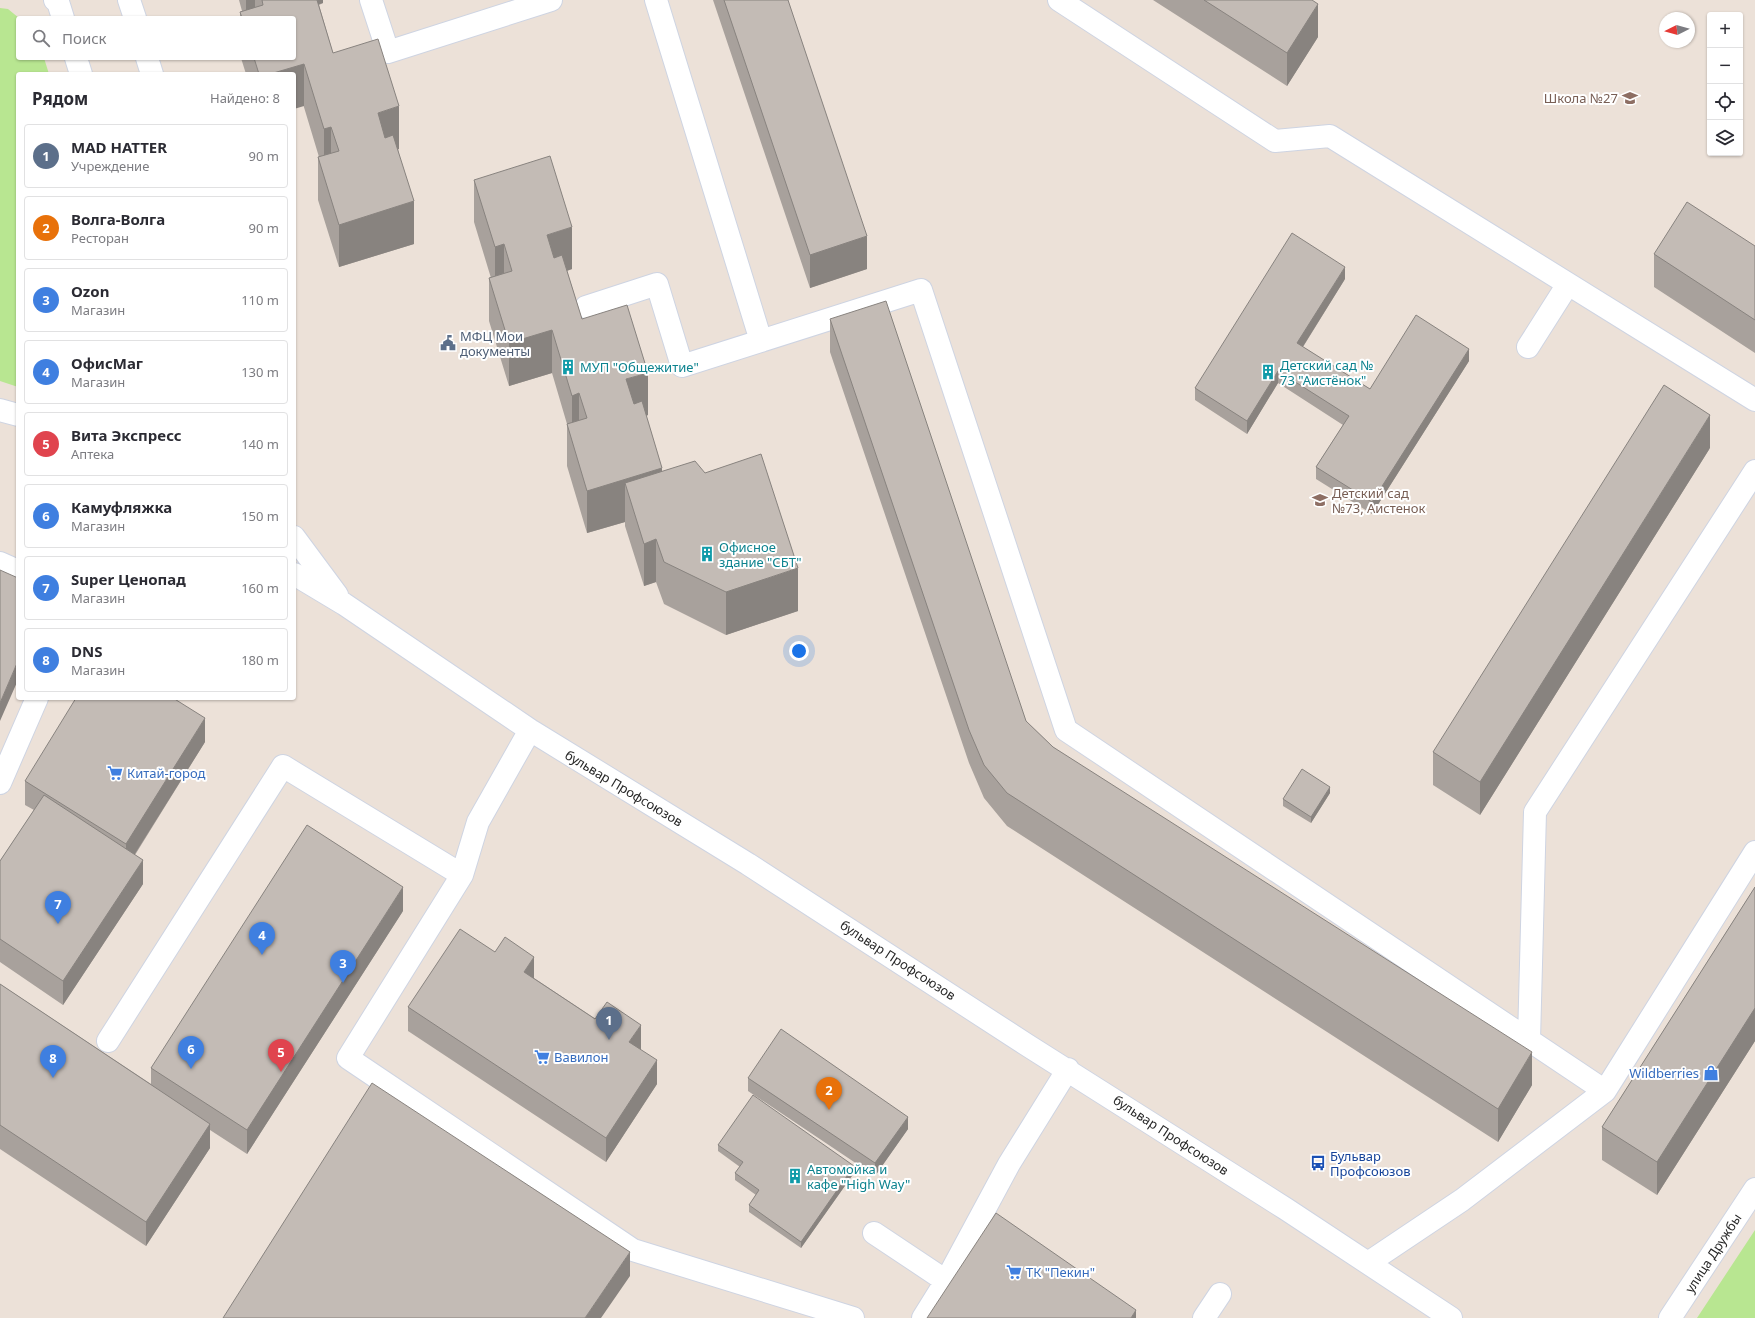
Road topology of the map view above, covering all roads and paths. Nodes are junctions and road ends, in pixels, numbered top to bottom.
1 (129, 0) edge
2 (371, 0) edge
3 (551, 0) edge
4 (656, 0) edge
5 (1059, 0) edge
6 (133, 16) edge
7 (77, 60) edge
8 (148, 60) edge
9 (80, 72) edge
10 (151, 72) edge
11 (1568, 284) junction
12 (586, 307) dead end
13 (761, 341) junction
14 (1528, 347) dead end
15 (1755, 400) edge
16 (0, 410) edge
17 (16, 414) edge
18 (1755, 471) edge
19 (296, 540) edge
20 (0, 563) edge
21 (16, 570) edge
22 (296, 575) edge
23 (344, 604) junction
24 (36, 700) edge
25 (530, 730) junction
26 (0, 783) edge
27 (1755, 852) edge
28 (462, 876) junction
29 (1529, 1040) junction
30 (108, 1041) dead end
31 (1068, 1069) junction
32 (1605, 1090) junction
33 (1755, 1189) edge
34 (874, 1233) dead end
35 (1368, 1263) junction
36 (946, 1281) junction
37 (1220, 1294) dead end
38 (852, 1318) edge
39 (923, 1318) edge
40 (1204, 1318) edge
41 (1451, 1318) edge
42 (1670, 1318) edge

1 - 6 street
2 - 3 street
4 - 13 street
5 - 11 street
7 - 9 street
8 - 10 street
11 - 14 street
11 - 15 street
12 - 13 street
13 - 29 street
16 - 17 street
18 - 29 street
19 - 23 street, бульвар Профсоюзов
20 - 21 street
22 - 23 street, бульвар Профсоюзов
23 - 25 street, бульвар Профсоюзов
24 - 26 street
25 - 28 street
25 - 31 street, бульвар Профсоюзов
27 - 32 street
28 - 30 street
28 - 38 street
29 - 32 street
31 - 35 street, бульвар Профсоюзов
31 - 36 street
32 - 35 street
33 - 42 street, улица Дружбы
34 - 36 street
35 - 41 street, бульвар Профсоюзов
36 - 39 street
37 - 40 street

